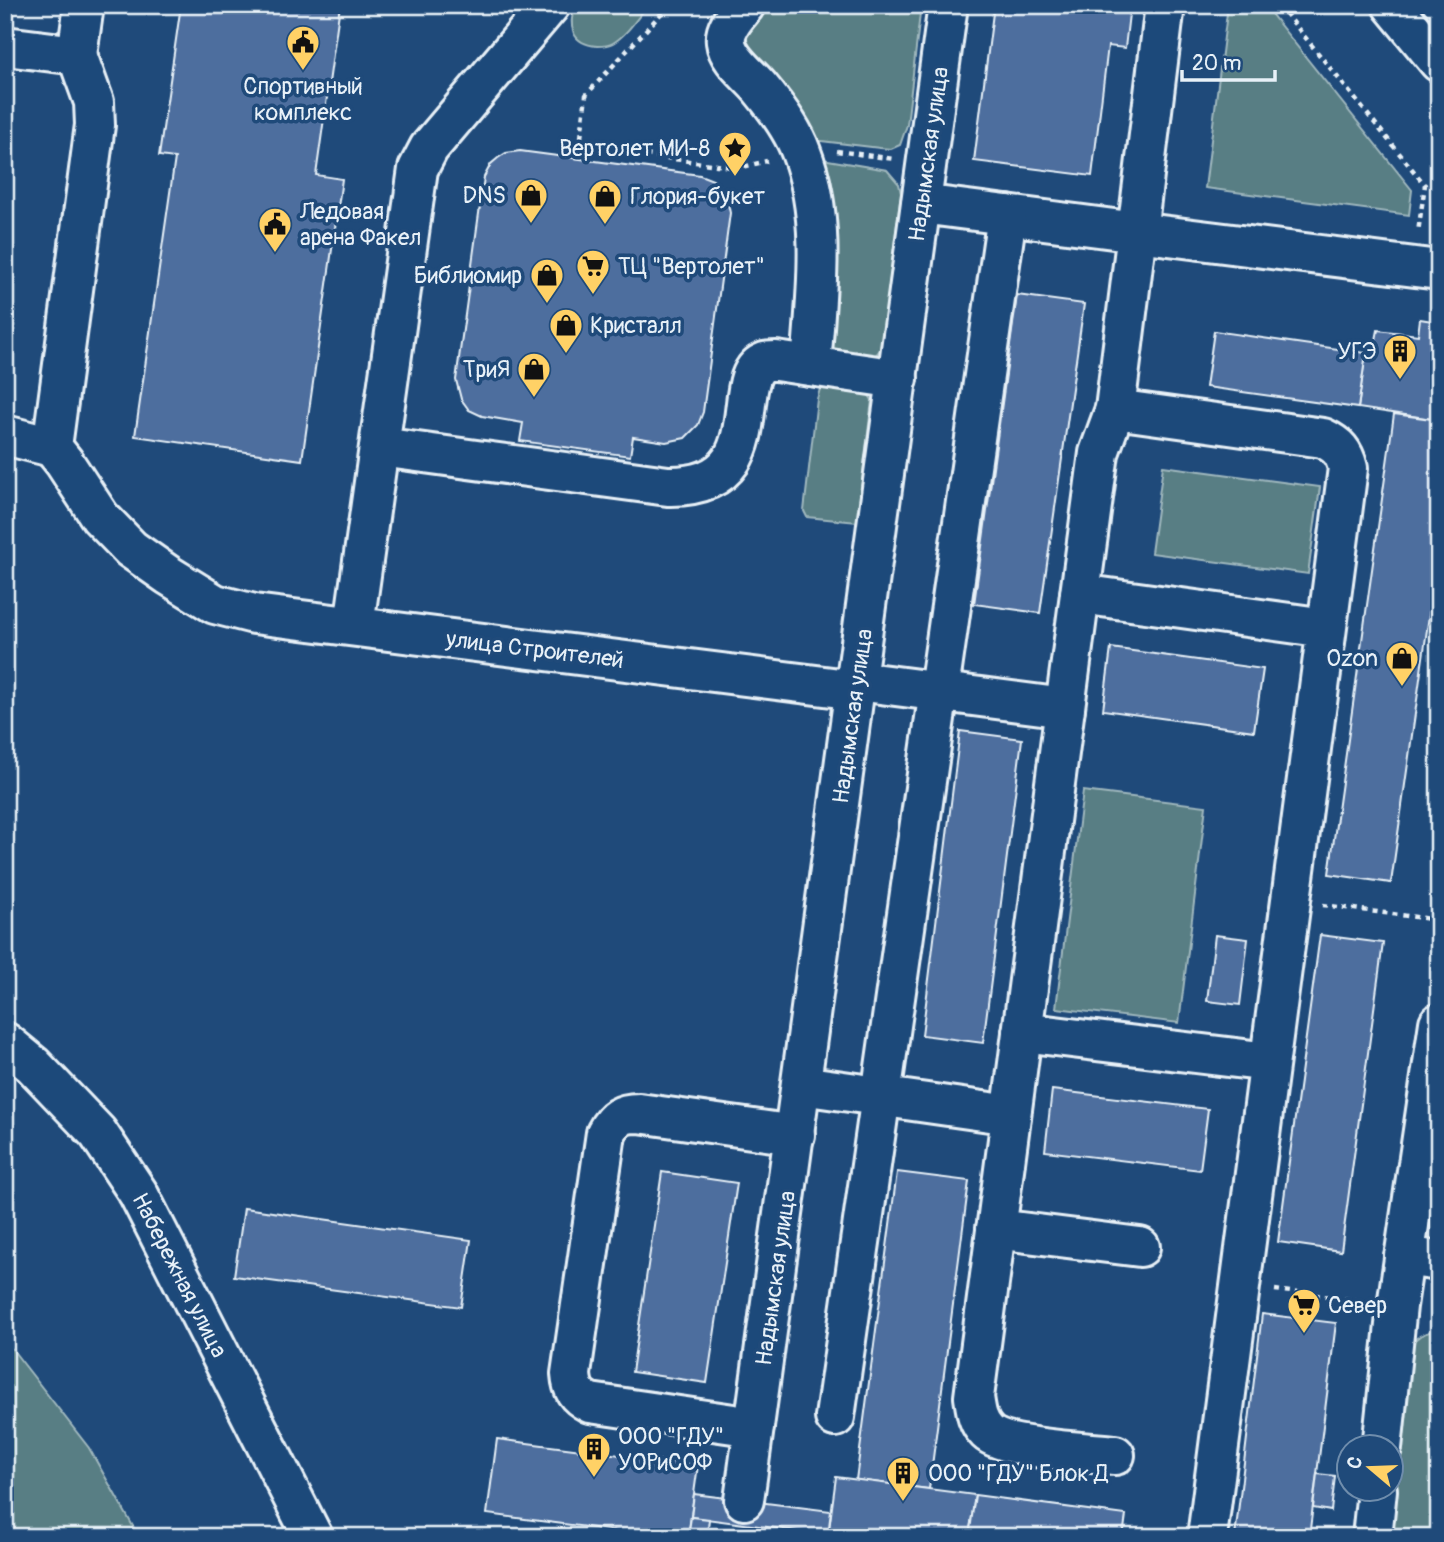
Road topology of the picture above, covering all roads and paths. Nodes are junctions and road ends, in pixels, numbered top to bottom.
1 (84, 5) edge
2 (550, 5) edge
3 (669, 5) edge
4 (745, 5) edge
5 (948, 5) edge
6 (1165, 5) edge
7 (1279, 5) edge
8 (1392, 5) edge
9 (5, 46) edge
10 (77, 55) junction
11 (1439, 62) edge
12 (801, 152) junction
13 (927, 163) junction
14 (922, 204) junction
15 (1007, 215) junction
16 (1137, 232) junction
17 (1426, 269) edge
18 (811, 366) junction
19 (898, 379) junction
20 (1115, 409) junction
21 (5, 435) edge
22 (52, 447) junction
23 (380, 447) junction
24 (1080, 594) junction
25 (354, 625) junction
26 (1326, 628) junction
27 (857, 685) junction
28 (939, 692) junction
29 (1065, 708) junction
30 (1290, 901) junction
31 (1439, 920) edge
32 (1439, 1023) edge
33 (1022, 1032) junction
34 (5, 1042) edge
35 (1269, 1062) junction
36 (801, 1085) junction
37 (881, 1096) junction
38 (1011, 1115) junction
39 (794, 1135) junction
40 (996, 1229) junction
41 (1140, 1247) dead end
42 (1422, 1259) edge
43 (1239, 1286) junction
44 (1397, 1306) junction
45 (835, 1417) dead end
46 (754, 1427) junction
47 (1383, 1434) edge
48 (1115, 1455) dead end
49 (744, 1500) dead end
50 (1375, 1504) edge
51 (306, 1521) edge
52 (1207, 1537) edge
53 (1372, 1537) edge

1 - 10 street
2 - 23 street
3 - 12 path
4 - 12 street
5 - 13 street, Надымская улица
6 - 16 street
7 - 17 path
8 - 11 street
9 - 10 street
10 - 22 street
12 - 13 path
12 - 18 street
13 - 14 street, Надымская улица
14 - 15 street
14 - 19 street, Надымская улица
15 - 16 street
15 - 28 street
16 - 17 street
16 - 20 street
18 - 19 street
18 - 23 street
19 - 27 street, Надымская улица
20 - 24 street
20 - 26 street
21 - 22 street
22 - 25 street, улица Строителей
23 - 25 street
24 - 26 street
24 - 29 street
25 - 27 street, улица Строителей
26 - 30 street
27 - 28 street, улица Строителей
27 - 36 street, Надымская улица
28 - 29 street, улица Строителей
28 - 37 street
29 - 33 street
30 - 31 path
30 - 35 street
32 - 42 street
33 - 35 street
33 - 38 street
34 - 51 street, Набережная улица
35 - 43 street
36 - 37 street
36 - 39 street, Надымская улица
37 - 38 street
37 - 45 street
38 - 40 street
39 - 46 street, Надымская улица
39 - 46 street
40 - 41 street
40 - 48 street
42 - 44 street
43 - 44 path
43 - 52 street
44 - 47 street
46 - 49 street, Надымская улица
50 - 53 street

